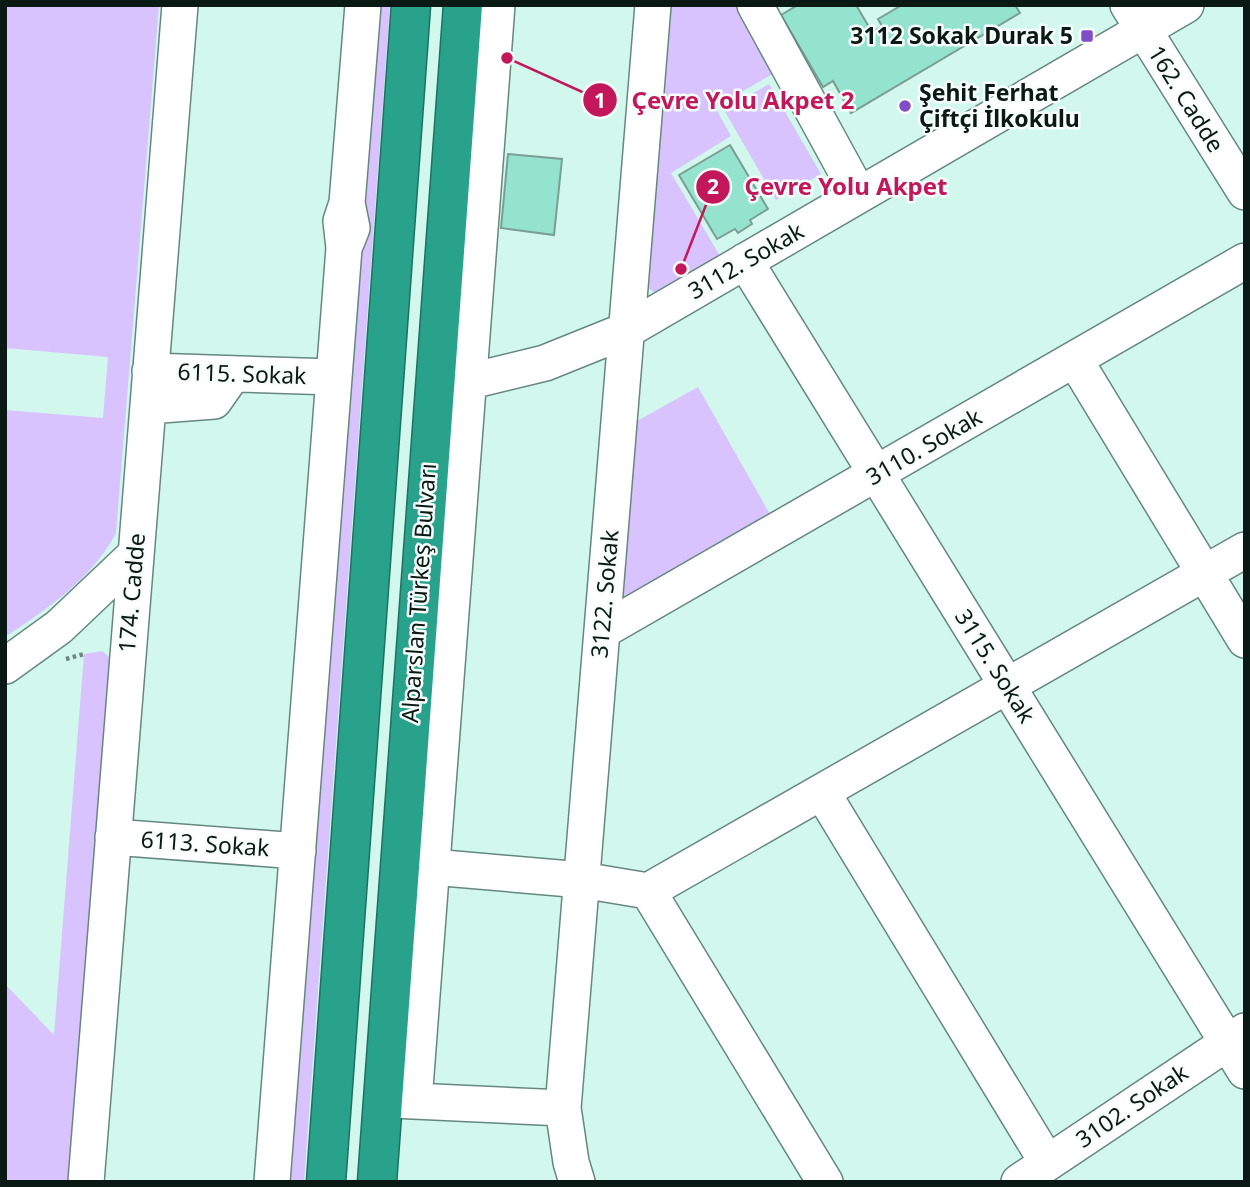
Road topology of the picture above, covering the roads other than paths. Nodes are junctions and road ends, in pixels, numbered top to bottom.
1 (180, 5) edge
2 (362, 5) edge
3 (411, 5) edge
4 (463, 5) edge
5 (497, 5) edge
6 (653, 5) edge
7 (755, 5) edge
8 (1186, 5) edge
9 (1136, 18) edge
10 (1245, 192) edge
11 (859, 195) junction
12 (746, 261) junction
13 (1245, 261) edge
14 (627, 330) junction
15 (1074, 360) junction
16 (150, 371) junction
17 (233, 374) junction
18 (334, 377) junction
19 (451, 386) junction
20 (148, 406) junction
21 (877, 475) junction
22 (1245, 550) edge
23 (136, 554) junction
24 (1204, 573) junction
25 (131, 616) junction
26 (602, 631) junction
27 (1245, 640) edge
28 (41, 642) junction
29 (5, 666) edge
30 (1007, 685) junction
31 (822, 792) junction
32 (113, 837) junction
33 (298, 851) junction
34 (432, 867) junction
35 (582, 880) junction
36 (648, 891) junction
37 (1239, 1048) edge
38 (398, 1100) junction
39 (563, 1108) junction
40 (1047, 1163) junction
41 (86, 1182) edge
42 (272, 1182) edge
43 (326, 1182) edge
44 (377, 1182) edge
45 (577, 1182) edge
46 (825, 1182) edge
47 (1019, 1182) edge

1 - 16 street, 174. Cadde
2 - 18 street
3 - 43 highway
4 - 19 highway, Alparslan Türkeş Bulvarı
5 - 19 street
6 - 14 street, 3122. Sokak
7 - 11 street
8 - 9 street, 3112. Sokak
9 - 10 street, 162. Cadde
9 - 11 street, 3112. Sokak
11 - 12 street, 3112. Sokak
12 - 14 street, 3112. Sokak
12 - 21 street, 3115. Sokak
13 - 15 street, 3110. Sokak
14 - 19 street, 3112. Sokak
14 - 26 street, 3122. Sokak
15 - 21 street, 3110. Sokak
15 - 24 street
16 - 17 street, 6115. Sokak
16 - 20 street, 174. Cadde
17 - 18 street, 6115. Sokak
17 - 20 street
18 - 33 street
19 - 34 street
19 - 38 highway, Alparslan Türkeş Bulvarı
20 - 23 street, 174. Cadde
21 - 26 street, 3110. Sokak
21 - 30 street, 3115. Sokak
22 - 24 street
23 - 25 street, 174. Cadde
23 - 28 street
24 - 27 street
24 - 30 street
25 - 28 street
25 - 32 street, 174. Cadde
26 - 35 street, 3122. Sokak
28 - 29 street
30 - 31 street
30 - 37 street, 3115. Sokak
31 - 36 street
31 - 40 street
32 - 33 street, 6113. Sokak
32 - 41 street, 174. Cadde
33 - 42 street
34 - 35 street
34 - 38 street
35 - 36 street
35 - 39 street, 3122. Sokak
36 - 46 street
37 - 40 street, 3102. Sokak
38 - 39 street
38 - 44 highway, Alparslan Türkeş Bulvarı
39 - 45 street, 3122. Sokak
40 - 47 street, 3102. Sokak

